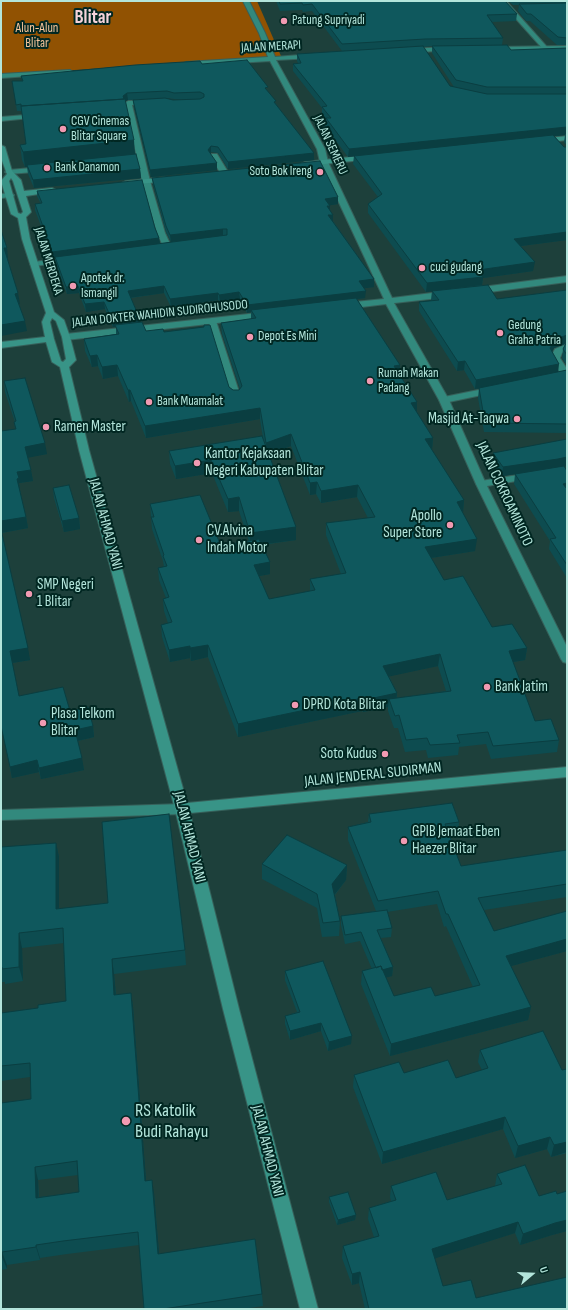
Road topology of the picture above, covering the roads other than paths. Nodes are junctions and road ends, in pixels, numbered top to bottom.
1 (246, 1) edge
2 (503, 1) edge
3 (509, 9) junction
4 (517, 9) dead end
5 (545, 48) junction
6 (567, 48) edge
7 (453, 49) edge
8 (487, 49) edge
9 (425, 50) junction
10 (402, 51) edge
11 (318, 56) edge
12 (272, 58) junction
13 (431, 58) edge
14 (176, 65) edge
15 (81, 71) edge
16 (1, 76) edge
17 (159, 101) edge
18 (46, 116) edge
19 (1, 118) edge
20 (567, 138) edge
21 (555, 139) junction
22 (531, 142) edge
23 (1, 146) edge
24 (563, 148) edge
25 (214, 156) edge
26 (380, 156) edge
27 (324, 162) junction
28 (294, 165) edge
29 (47, 168) edge
30 (224, 172) edge
31 (9, 173) junction
32 (177, 178) edge
33 (146, 181) junction
34 (115, 184) edge
35 (60, 190) edge
36 (21, 194) junction
37 (10, 195) junction
38 (1, 196) edge
39 (22, 217) junction
40 (168, 246) edge
41 (81, 258) edge
42 (34, 264) junction
43 (567, 279) edge
44 (389, 301) junction
45 (336, 307) edge
46 (50, 313) junction
47 (274, 314) edge
48 (212, 321) junction
49 (66, 337) junction
50 (50, 339) junction
51 (1, 345) edge
52 (567, 347) edge
53 (64, 366) junction
54 (564, 375) edge
55 (506, 387) edge
56 (236, 398) edge
57 (444, 400) junction
58 (538, 475) edge
59 (481, 484) junction
60 (567, 659) edge
61 (567, 772) edge
62 (182, 809) junction
63 (1, 816) edge
64 (309, 1309) edge

1 - 12 main road, JALAN SEMERU
2 - 3 main road
3 - 4 main road
3 - 5 main road
5 - 6 main road
5 - 8 main road
7 - 9 main road
9 - 10 main road
9 - 13 main road
11 - 12 main road, JALAN MERAPI
12 - 14 main road, JALAN MERAPI
12 - 27 main road, JALAN SEMERU
15 - 16 main road
17 - 33 main road
18 - 19 main road
20 - 21 main road
21 - 22 main road
21 - 24 main road
23 - 31 main road, JALAN MERDEKA
25 - 30 main road
26 - 27 main road
27 - 28 main road
27 - 44 main road, JALAN SEMERU
29 - 31 main road
31 - 36 main road, JALAN MERDEKA
31 - 37 main road, JALAN MERDEKA
32 - 33 main road
33 - 34 main road
33 - 40 main road
35 - 36 main road
36 - 39 main road, JALAN MERDEKA
37 - 38 main road
37 - 39 main road, JALAN MERDEKA
39 - 42 main road, JALAN MERDEKA
41 - 42 main road
42 - 46 main road, JALAN MERDEKA
43 - 44 main road
44 - 45 main road
44 - 57 main road, JALAN COKROAMINOTO
46 - 49 main road, JALAN MERDEKA
46 - 50 main road, JALAN MERDEKA
47 - 48 main road, JALAN DOKTER WAHIDIN SUDIROHUSODO
48 - 49 main road, JALAN DOKTER WAHIDIN SUDIROHUSODO
48 - 56 main road
49 - 53 main road, JALAN AHMAD YANI
50 - 51 main road
50 - 53 main road, JALAN AHMAD YANI
52 - 54 main road
53 - 62 main road, JALAN AHMAD YANI
55 - 57 main road
57 - 59 main road, JALAN COKROAMINOTO
58 - 59 main road
59 - 60 main road, JALAN COKROAMINOTO
61 - 62 main road, JALAN JENDERAL SUDIRMAN
62 - 63 main road
62 - 64 main road, JALAN AHMAD YANI

